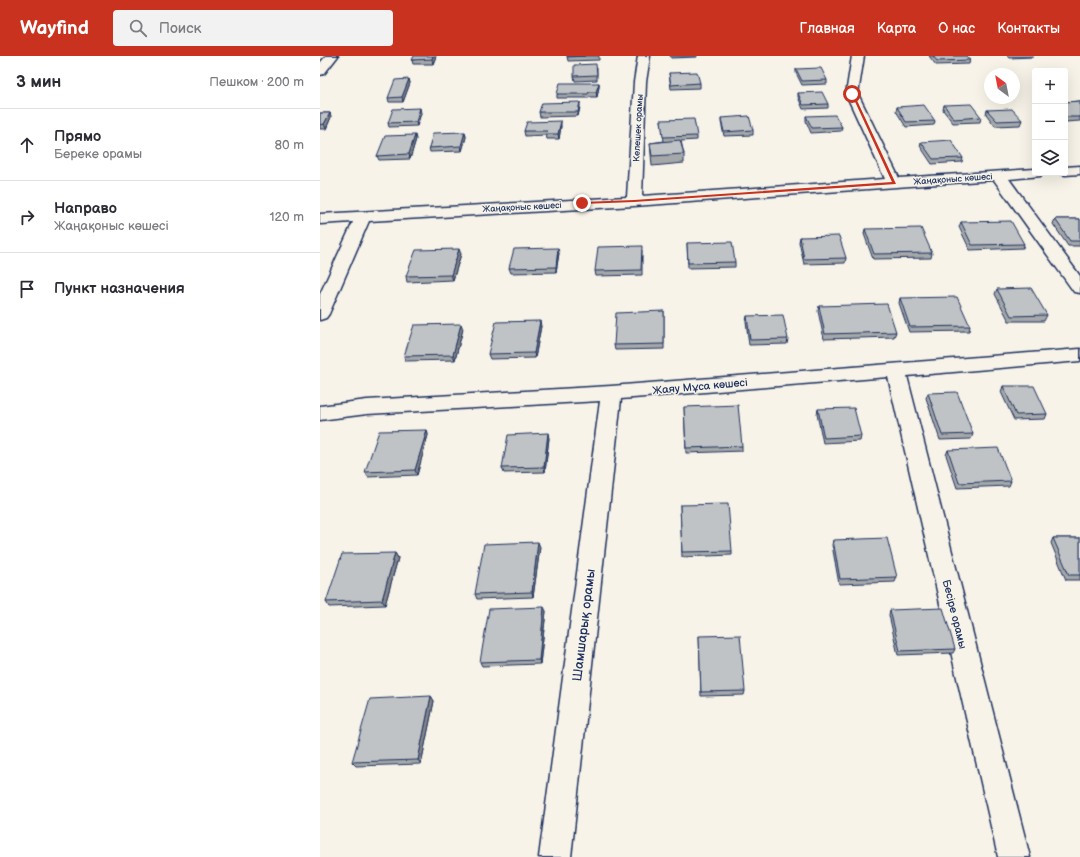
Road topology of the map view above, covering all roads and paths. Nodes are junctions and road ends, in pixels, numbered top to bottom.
1 (332, 56) edge
2 (644, 56) edge
3 (858, 56) edge
4 (320, 70) edge
5 (1080, 170) edge
6 (1068, 171) edge
7 (1032, 173) edge
8 (998, 175) junction
9 (894, 183) junction
10 (634, 201) junction
11 (363, 216) junction
12 (320, 219) edge
13 (1080, 288) edge
14 (320, 314) edge
15 (1080, 355) edge
16 (896, 370) junction
17 (611, 393) junction
18 (320, 413) edge
19 (555, 857) edge
20 (1014, 857) edge

1 - 4 street
2 - 10 street, Келешек орамы
3 - 9 street
5 - 6 street
7 - 8 street, Жаңақоныс көшесі
8 - 9 street, Жаңақоныс көшесі
8 - 13 street
9 - 10 street, Жаңақоныс көшесі
10 - 11 street, Жаңақоныс көшесі
11 - 12 street, Жаңақоныс көшесі
11 - 14 street
15 - 16 street, Жаяу Мұса көшесі
16 - 17 street, Жаяу Мұса көшесі
16 - 20 street, Бесіре орамы
17 - 18 street, Жаяу Мұса көшесі
17 - 19 street, Шамшарық орамы

